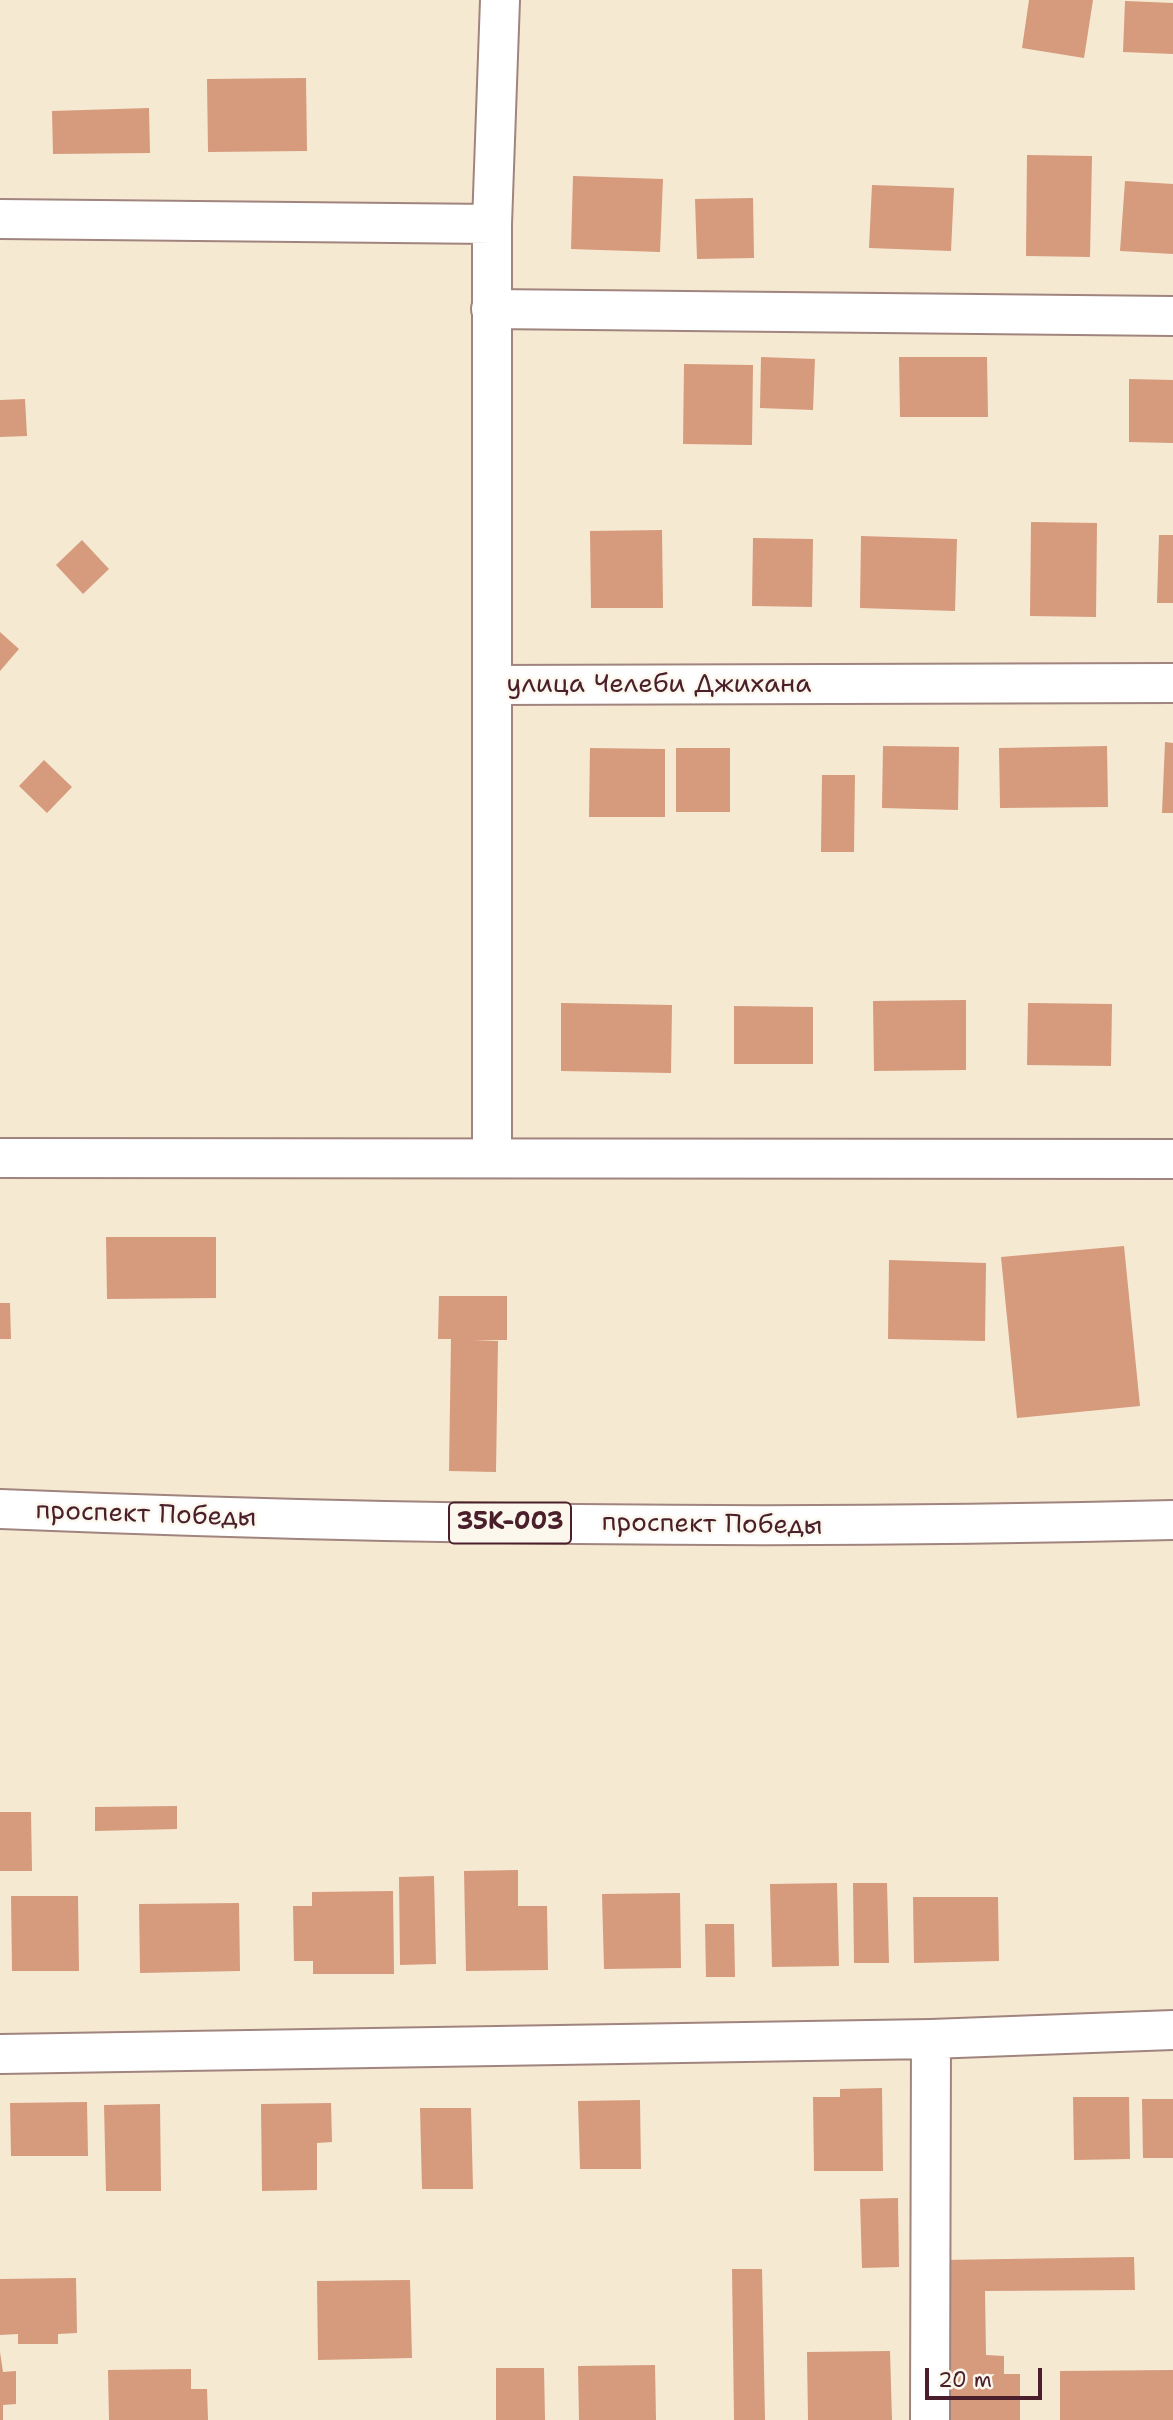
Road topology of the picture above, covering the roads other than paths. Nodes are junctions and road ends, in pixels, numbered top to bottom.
1 (500, 0) edge
2 (0, 219) edge
3 (492, 224) junction
4 (491, 309) junction
5 (1173, 316) edge
6 (1173, 683) edge
7 (492, 685) junction
8 (0, 1158) edge
9 (492, 1158) junction
10 (1173, 1159) edge
11 (0, 1509) edge
12 (1173, 1520) edge
13 (1173, 2030) edge
14 (931, 2039) junction
15 (0, 2054) edge
16 (930, 2420) edge

1 - 3 street
2 - 3 street
3 - 4 street
4 - 5 street
4 - 7 street
6 - 7 street, улица Челеби Джихана
7 - 9 street, улица Челеби Джихана
8 - 9 street
9 - 10 street
11 - 12 street, проспект Победы / 35К-003
13 - 14 street
14 - 15 street
14 - 16 street

